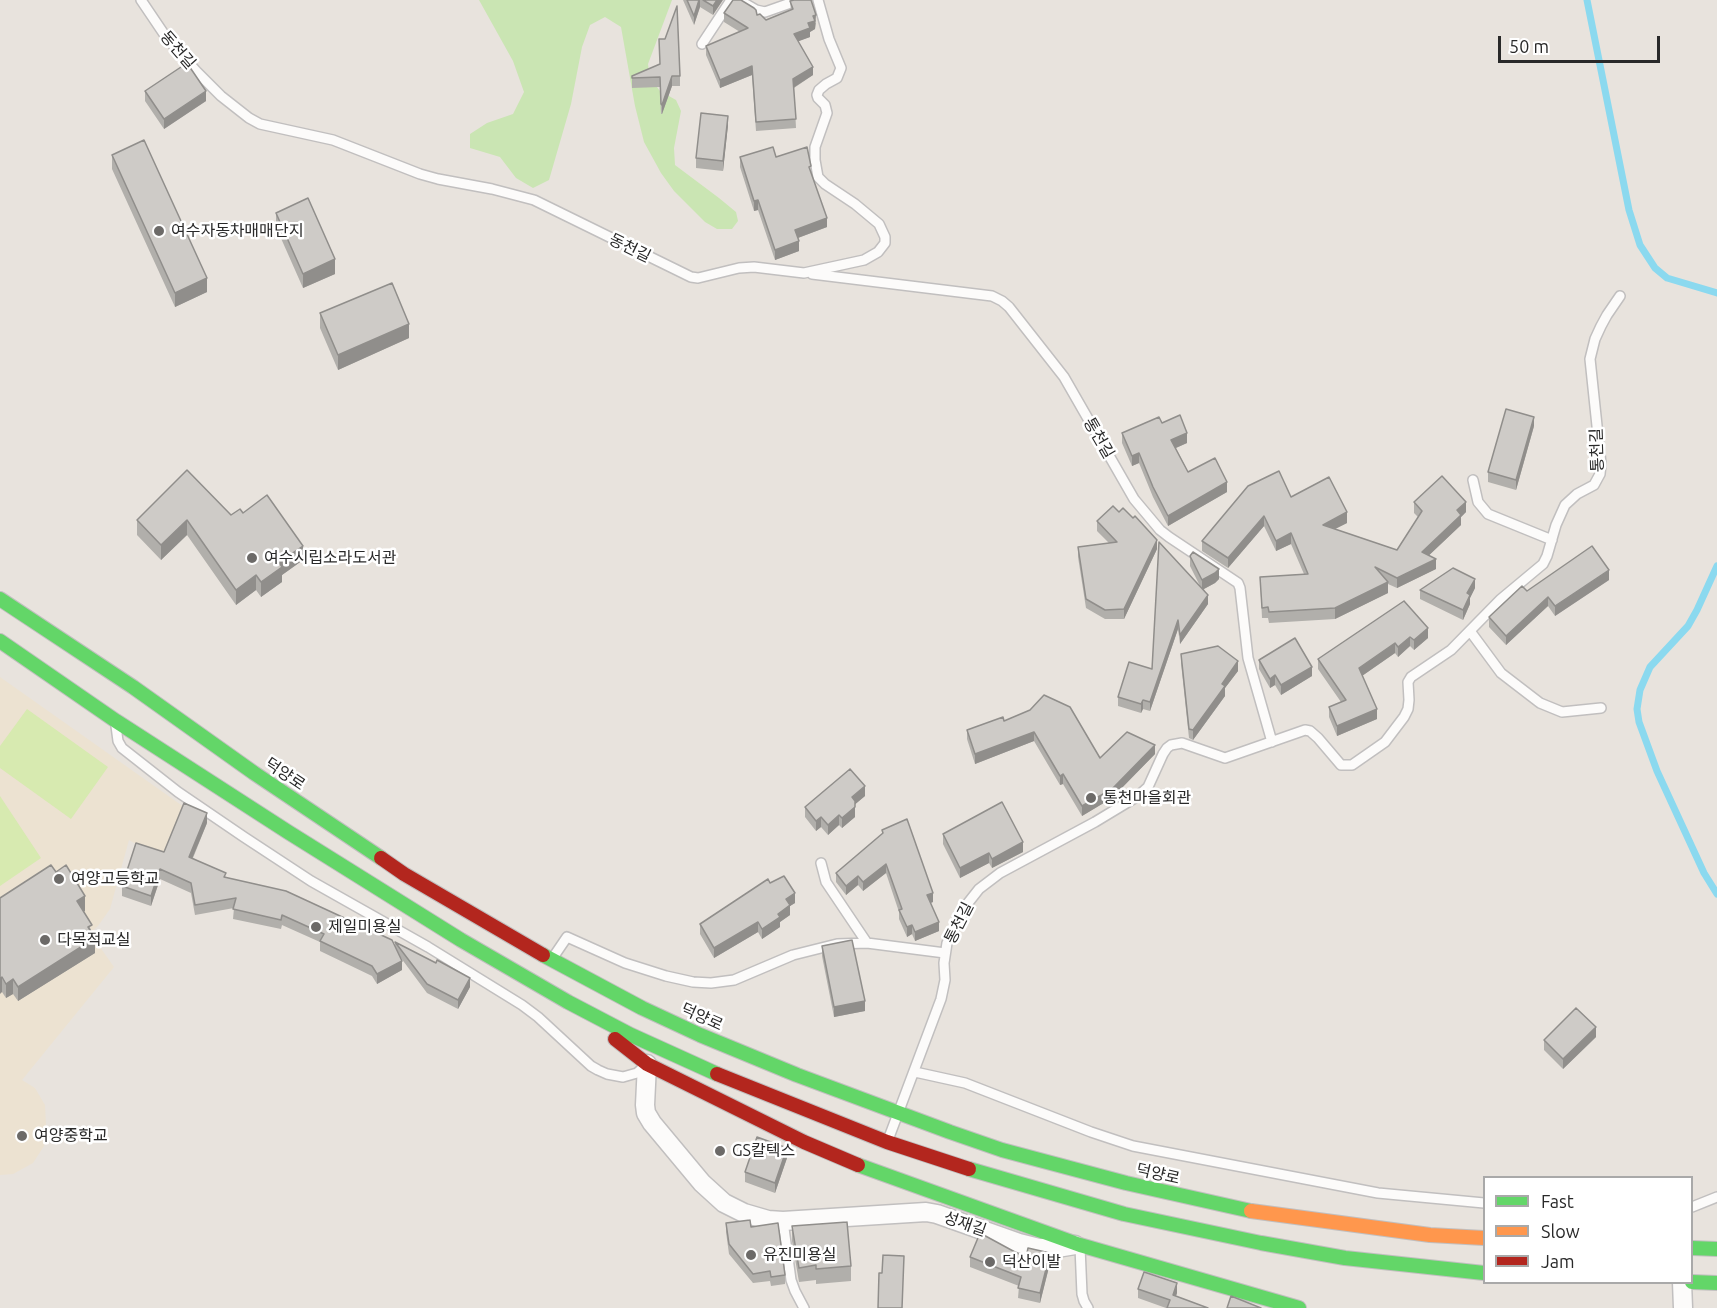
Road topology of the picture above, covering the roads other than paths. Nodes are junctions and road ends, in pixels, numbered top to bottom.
1 (141, 0) edge
2 (731, 0) edge
3 (739, 0) edge
4 (799, 0) edge
5 (818, 0) edge
6 (702, 44) dead end
7 (804, 273) junction
8 (1620, 296) dead end
9 (1473, 480) dead end
10 (1552, 540) junction
11 (0, 599) edge
12 (1470, 631) junction
13 (0, 641) edge
14 (1601, 708) dead end
15 (118, 716) junction
16 (1272, 742) junction
17 (821, 863) dead end
18 (867, 943) junction
19 (945, 953) junction
20 (551, 960) junction
21 (568, 1002) junction
22 (654, 1047) junction
23 (647, 1064) junction
24 (915, 1072) junction
25 (899, 1113) junction
26 (887, 1142) junction
27 (1717, 1197) edge
28 (1483, 1203) edge
29 (1693, 1207) edge
30 (783, 1221) junction
31 (1483, 1238) edge
32 (1080, 1245) junction
33 (1693, 1248) edge
34 (1717, 1249) edge
35 (1483, 1273) edge
36 (1693, 1282) edge
37 (1717, 1282) edge
38 (1682, 1284) edge
39 (804, 1308) edge
40 (1088, 1308) edge
41 (1299, 1308) edge
42 (1683, 1308) edge

1 - 7 lane, 동천길
2 - 6 lane
3 - 4 lane
5 - 7 lane, 동천길
7 - 16 lane, 통천길
8 - 10 lane, 통천길
9 - 10 lane
10 - 12 lane, 통천길
11 - 20 main road, 덕양로
12 - 14 lane
12 - 16 lane, 통천길
13 - 15 main road
15 - 21 main road
15 - 23 lane
16 - 19 lane, 통천길
17 - 18 lane
18 - 19 lane, 통천길
18 - 20 lane, 통천길
19 - 24 lane, 통천길
20 - 25 main road, 덕양로
21 - 22 main road
21 - 23 main road
22 - 23 main road
22 - 26 main road
23 - 30 street, 성재길
23 - 32 main road
24 - 25 lane, 통천길
24 - 28 lane
25 - 26 lane, 통천길
25 - 31 main road, 덕양로
26 - 35 main road
27 - 29 lane
30 - 32 street, 성재길
30 - 39 lane
32 - 40 lane
32 - 41 main road
33 - 34 main road
36 - 37 main road
38 - 42 street

